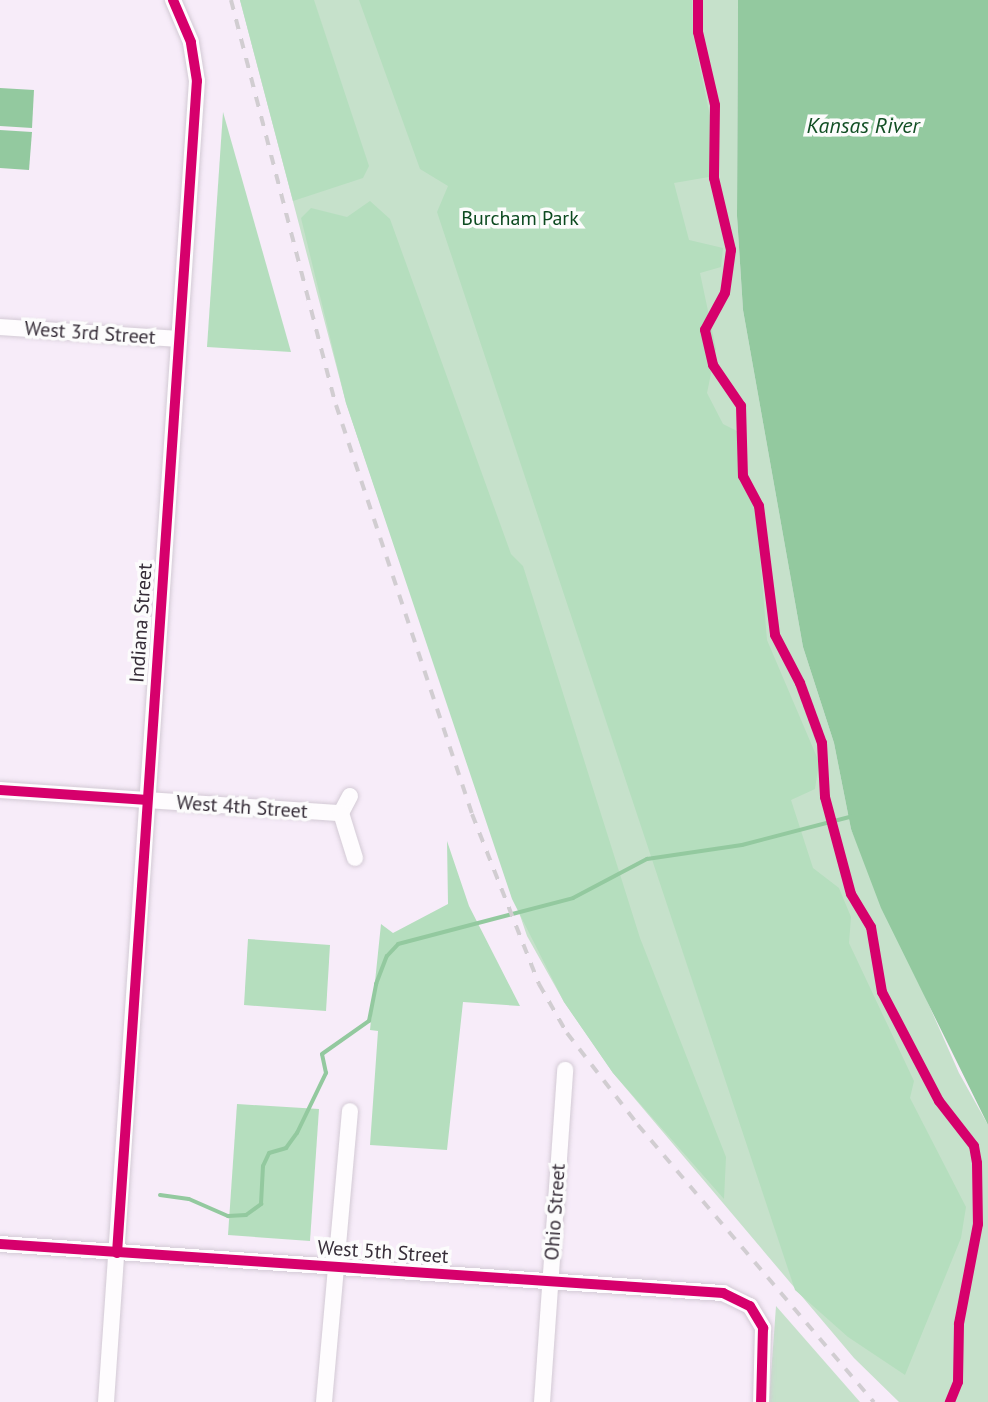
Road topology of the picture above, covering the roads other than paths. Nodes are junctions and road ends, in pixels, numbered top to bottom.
1 (173, 0) edge
2 (0, 327) edge
3 (179, 339) junction
4 (0, 790) edge
5 (350, 796) dead end
6 (147, 800) junction
7 (341, 813) junction
8 (355, 858) dead end
9 (565, 1070) dead end
10 (350, 1111) dead end
11 (0, 1244) edge
12 (117, 1253) junction
13 (334, 1266) junction
14 (551, 1281) junction
15 (106, 1402) edge
16 (324, 1402) edge
17 (542, 1402) edge
18 (761, 1402) edge

1 - 3 street, Indiana Street
2 - 3 street, West 3rd Street
3 - 6 street, Indiana Street
4 - 6 street, West 4th Street
5 - 7 street
6 - 7 street, West 4th Street
6 - 12 street, Indiana Street
7 - 8 street
9 - 14 street, Ohio Street
10 - 13 street
11 - 12 street, West 5th Street
12 - 13 street, West 5th Street
12 - 15 street, Indiana Street
13 - 14 street, West 5th Street
13 - 16 street
14 - 17 street, Ohio Street
14 - 18 street, West 5th Street

